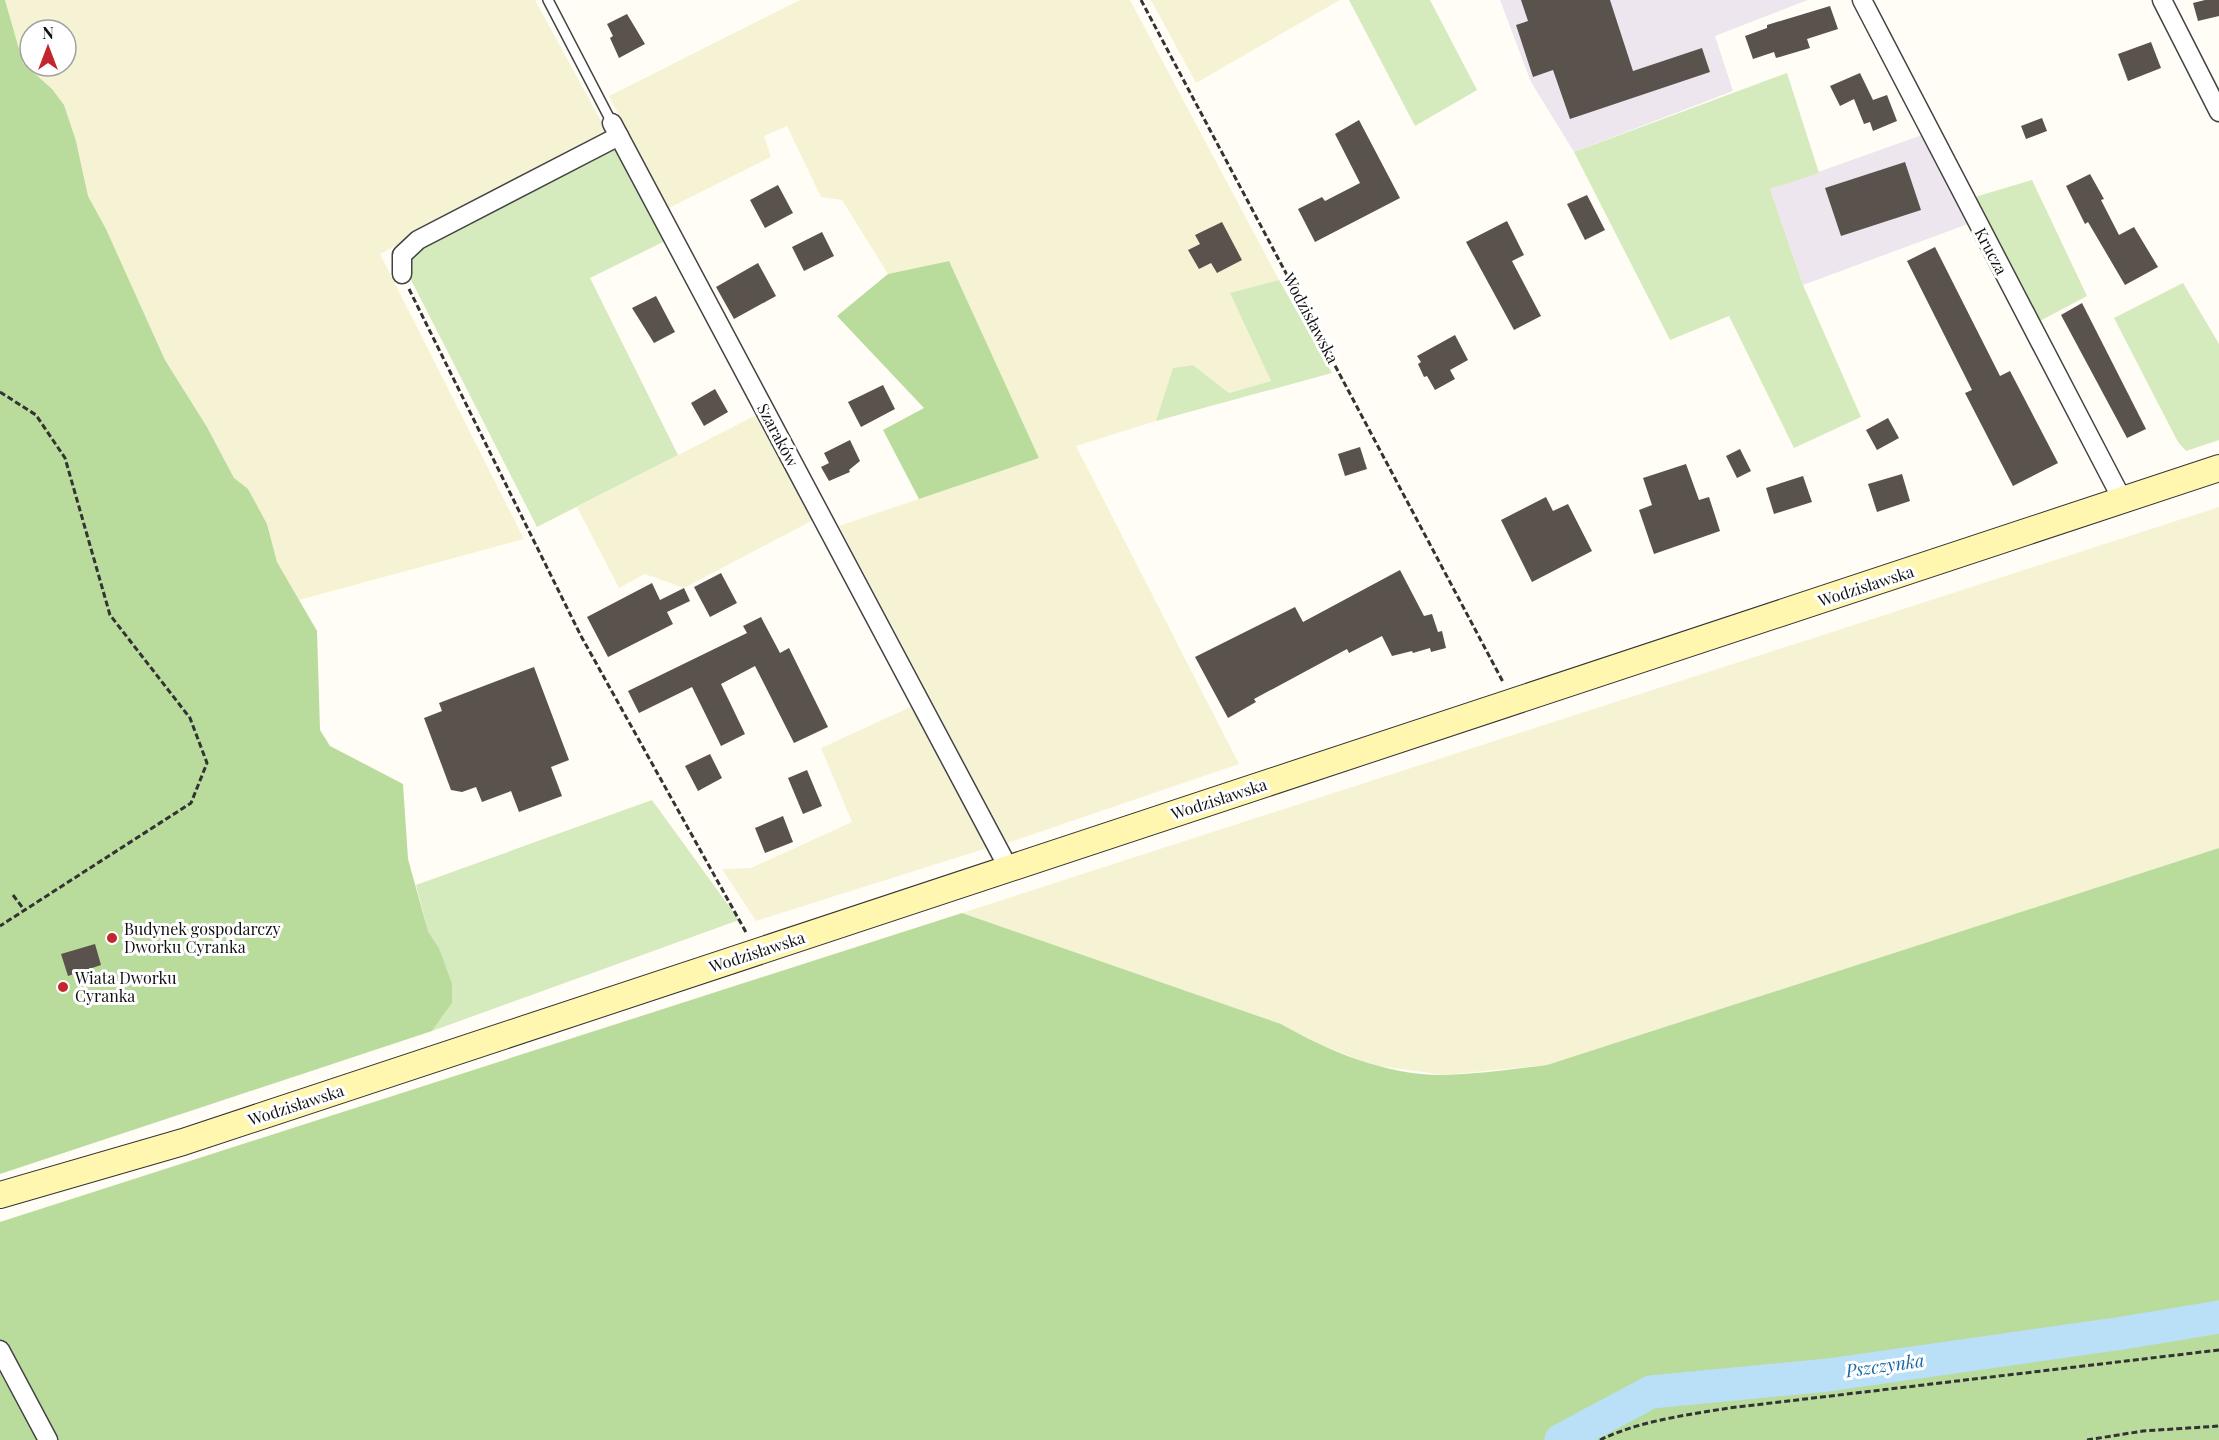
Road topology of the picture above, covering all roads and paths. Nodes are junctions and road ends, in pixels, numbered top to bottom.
1 (548, 0) edge
2 (1141, 0) edge
3 (1862, 0) edge
4 (2162, 0) edge
5 (2219, 112) edge
6 (616, 130) junction
7 (402, 274) joint
8 (0, 392) edge
9 (2219, 468) edge
10 (2123, 501) junction
11 (1513, 702) junction
12 (1009, 869) junction
13 (13, 896) dead end
14 (25, 911) junction
15 (0, 926) edge
16 (757, 952) junction
17 (0, 1195) edge
18 (0, 1350) edge
19 (2219, 1350) edge
20 (2219, 1426) edge
21 (48, 1440) edge
22 (1600, 1440) edge
23 (2087, 1440) edge

1 - 6 lane, Szaraków
2 - 11 path, Wodzisławska
3 - 10 street, Krucza
4 - 5 street
6 - 7 street
6 - 12 street, Szaraków
7 - 16 path
8 - 14 path
9 - 10 main road, Wodzisławska
10 - 11 main road, Wodzisławska
11 - 12 main road, Wodzisławska
12 - 16 main road, Wodzisławska
13 - 14 path
14 - 15 path
16 - 17 main road, Wodzisławska
18 - 21 street
19 - 22 path
20 - 23 path

